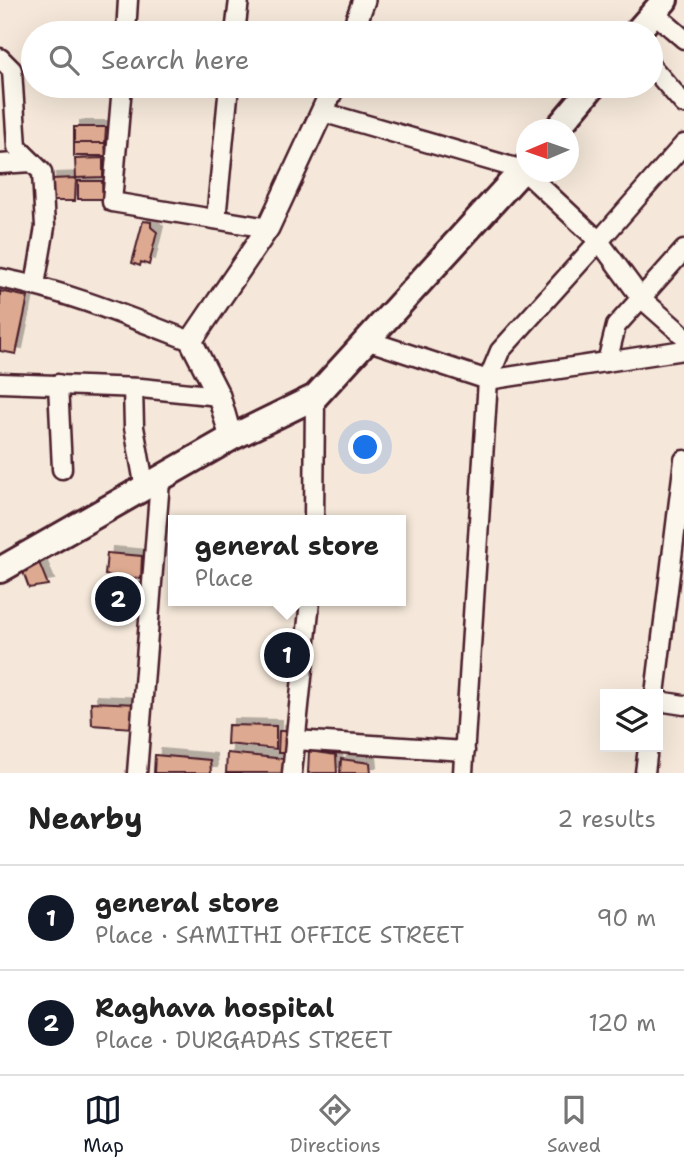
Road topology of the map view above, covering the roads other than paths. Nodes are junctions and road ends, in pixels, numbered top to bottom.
1 (128, 0) edge
2 (239, 0) edge
3 (364, 0) edge
4 (660, 6) edge
5 (127, 21) edge
6 (236, 21) edge
7 (356, 21) edge
8 (647, 21) edge
9 (684, 39) edge
10 (0, 58) edge
11 (663, 80) edge
12 (121, 98) edge
13 (228, 98) edge
14 (328, 98) edge
15 (583, 98) edge
16 (684, 104) edge
17 (322, 112) junction
18 (565, 119) edge
19 (684, 144) edge
20 (32, 162) junction
21 (0, 164) edge
22 (516, 166) edge
23 (516, 178) edge
24 (539, 182) edge
25 (216, 219) junction
26 (268, 228) junction
27 (600, 241) junction
28 (684, 250) edge
29 (0, 278) edge
30 (35, 285) junction
31 (641, 298) junction
32 (684, 336) edge
33 (191, 341) junction
34 (369, 341) junction
35 (684, 350) edge
36 (607, 362) junction
37 (488, 380) junction
38 (0, 383) edge
39 (58, 384) junction
40 (133, 388) junction
41 (219, 396) junction
42 (315, 397) junction
43 (231, 438) junction
44 (684, 460) edge
45 (62, 469) dead end
46 (153, 485) junction
47 (682, 495) edge
48 (314, 515) edge
49 (0, 570) edge
50 (309, 606) edge
51 (656, 689) edge
52 (663, 702) edge
53 (684, 705) edge
54 (295, 740) junction
55 (465, 751) junction
56 (647, 752) edge
57 (137, 773) edge
58 (292, 773) edge
59 (463, 773) edge
60 (645, 773) edge

1 - 5 street
2 - 6 street
3 - 7 street
4 - 8 main road
4 - 9 street
10 - 20 street
11 - 16 street
12 - 25 street
13 - 25 street
14 - 17 street
15 - 18 main road
17 - 22 street
17 - 26 street
19 - 27 street
20 - 21 street
20 - 30 street
23 - 34 main road
24 - 27 street
25 - 26 street
26 - 33 street
27 - 31 street
27 - 37 street
28 - 31 street
29 - 30 street
30 - 33 street
31 - 32 street
31 - 36 street
33 - 41 street
34 - 37 street
34 - 42 main road
35 - 36 street
36 - 37 street
37 - 55 street
38 - 39 street
39 - 40 street
39 - 45 street
40 - 41 street
40 - 46 street
41 - 43 street
42 - 43 main road
42 - 48 street
43 - 46 main road
44 - 47 street
46 - 49 main road
46 - 57 street
47 - 51 street
50 - 54 street
52 - 53 street
54 - 55 street
54 - 58 street
55 - 59 street
56 - 60 street

